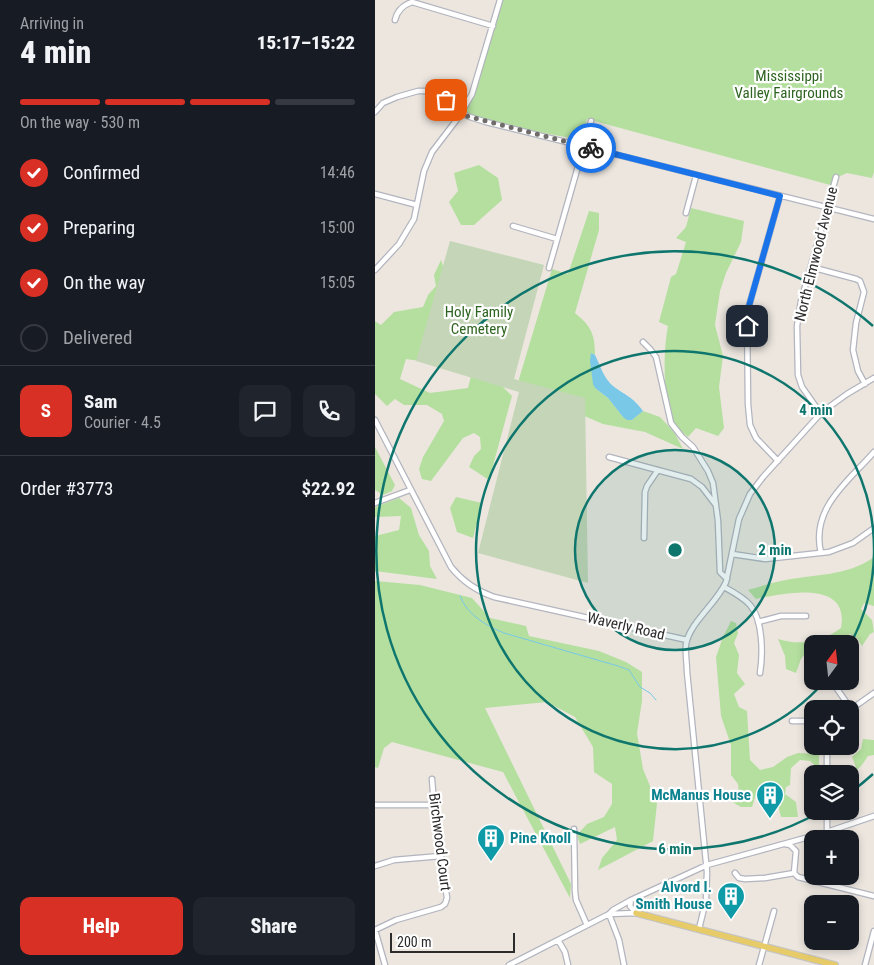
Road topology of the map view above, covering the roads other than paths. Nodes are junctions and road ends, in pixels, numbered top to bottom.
1 (500, 0) edge
2 (395, 20) dead end
3 (493, 26) junction
4 (376, 110) edge
5 (462, 112) junction
6 (591, 122) dead end
7 (584, 146) junction
8 (696, 176) junction
9 (836, 177) dead end
10 (375, 194) edge
11 (780, 196) junction
12 (417, 206) junction
13 (827, 206) junction
14 (686, 213) dead end
15 (874, 219) edge
16 (513, 226) dead end
17 (557, 239) junction
18 (811, 267) junction
19 (549, 268) dead end
20 (375, 270) edge
21 (643, 342) dead end
22 (874, 378) edge
23 (865, 384) junction
24 (821, 414) junction
25 (375, 420) edge
26 (874, 452) edge
27 (609, 457) dead end
28 (777, 461) junction
29 (657, 470) junction
30 (410, 490) junction
31 (375, 503) edge
32 (716, 505) junction
33 (874, 528) edge
34 (644, 538) dead end
35 (821, 553) junction
36 (732, 554) junction
37 (727, 579) junction
38 (724, 587) junction
39 (564, 604) dead end
40 (564, 612) junction
41 (806, 616) dead end
42 (758, 622) junction
43 (687, 640) junction
44 (760, 673) dead end
45 (874, 693) edge
46 (859, 703) edge
47 (792, 721) dead end
48 (804, 721) edge
49 (432, 779) dead end
50 (375, 805) edge
51 (434, 805) junction
52 (874, 816) edge
53 (574, 829) dead end
54 (833, 830) edge
55 (802, 839) joint
56 (783, 844) junction
57 (796, 851) junction
58 (441, 856) junction
59 (707, 865) junction
60 (375, 866) edge
61 (735, 873) dead end
62 (794, 873) junction
63 (874, 896) edge
64 (631, 900) junction
65 (774, 910) dead end
66 (636, 913) junction
67 (609, 914) junction
68 (587, 925) junction
69 (699, 929) junction
70 (375, 930) edge
71 (874, 931) edge
72 (558, 940) junction
73 (763, 946) junction
74 (385, 965) edge
75 (510, 965) edge
76 (569, 965) edge
77 (624, 965) edge
78 (759, 965) edge
79 (835, 965) edge
80 (865, 965) edge

1 - 3 street
2 - 3 street
3 - 5 street
4 - 5 street
5 - 7 street
5 - 12 street
6 - 7 street
7 - 8 street
7 - 17 street
8 - 11 street
8 - 14 street
9 - 13 street, North Elmwood Avenue
10 - 12 street
11 - 13 street
11 - 28 street
12 - 20 street
13 - 15 street
13 - 18 street, North Elmwood Avenue
16 - 17 street
17 - 19 street
18 - 23 street
18 - 24 street, North Elmwood Avenue
21 - 32 street
22 - 23 street
23 - 24 street
24 - 28 street
25 - 30 street, Waverly Road
26 - 35 street
27 - 29 street
28 - 36 street
29 - 32 street
29 - 34 street
30 - 31 street
30 - 40 street, Waverly Road
32 - 37 street
33 - 35 street
35 - 36 street
36 - 37 street
37 - 38 street
38 - 42 street
38 - 43 street
39 - 40 street
40 - 43 street, Waverly Road
41 - 42 street
42 - 44 street
43 - 59 street
45 - 46 street
47 - 48 street
49 - 51 street, Birchwood Court
50 - 51 street
51 - 58 street, Birchwood Court
52 - 54 street
53 - 68 street
55 - 56 street
55 - 57 street
56 - 57 street
56 - 59 street
57 - 62 street
58 - 60 street
58 - 70 street, Birchwood Court
59 - 64 street
59 - 69 street
61 - 62 street
62 - 63 street
64 - 66 street
64 - 67 street
65 - 73 street
66 - 67 street
66 - 69 main road
67 - 68 street
67 - 77 street
68 - 72 street
69 - 73 main road
70 - 74 street
71 - 80 street
72 - 75 street
72 - 76 street
73 - 78 street
73 - 79 main road

